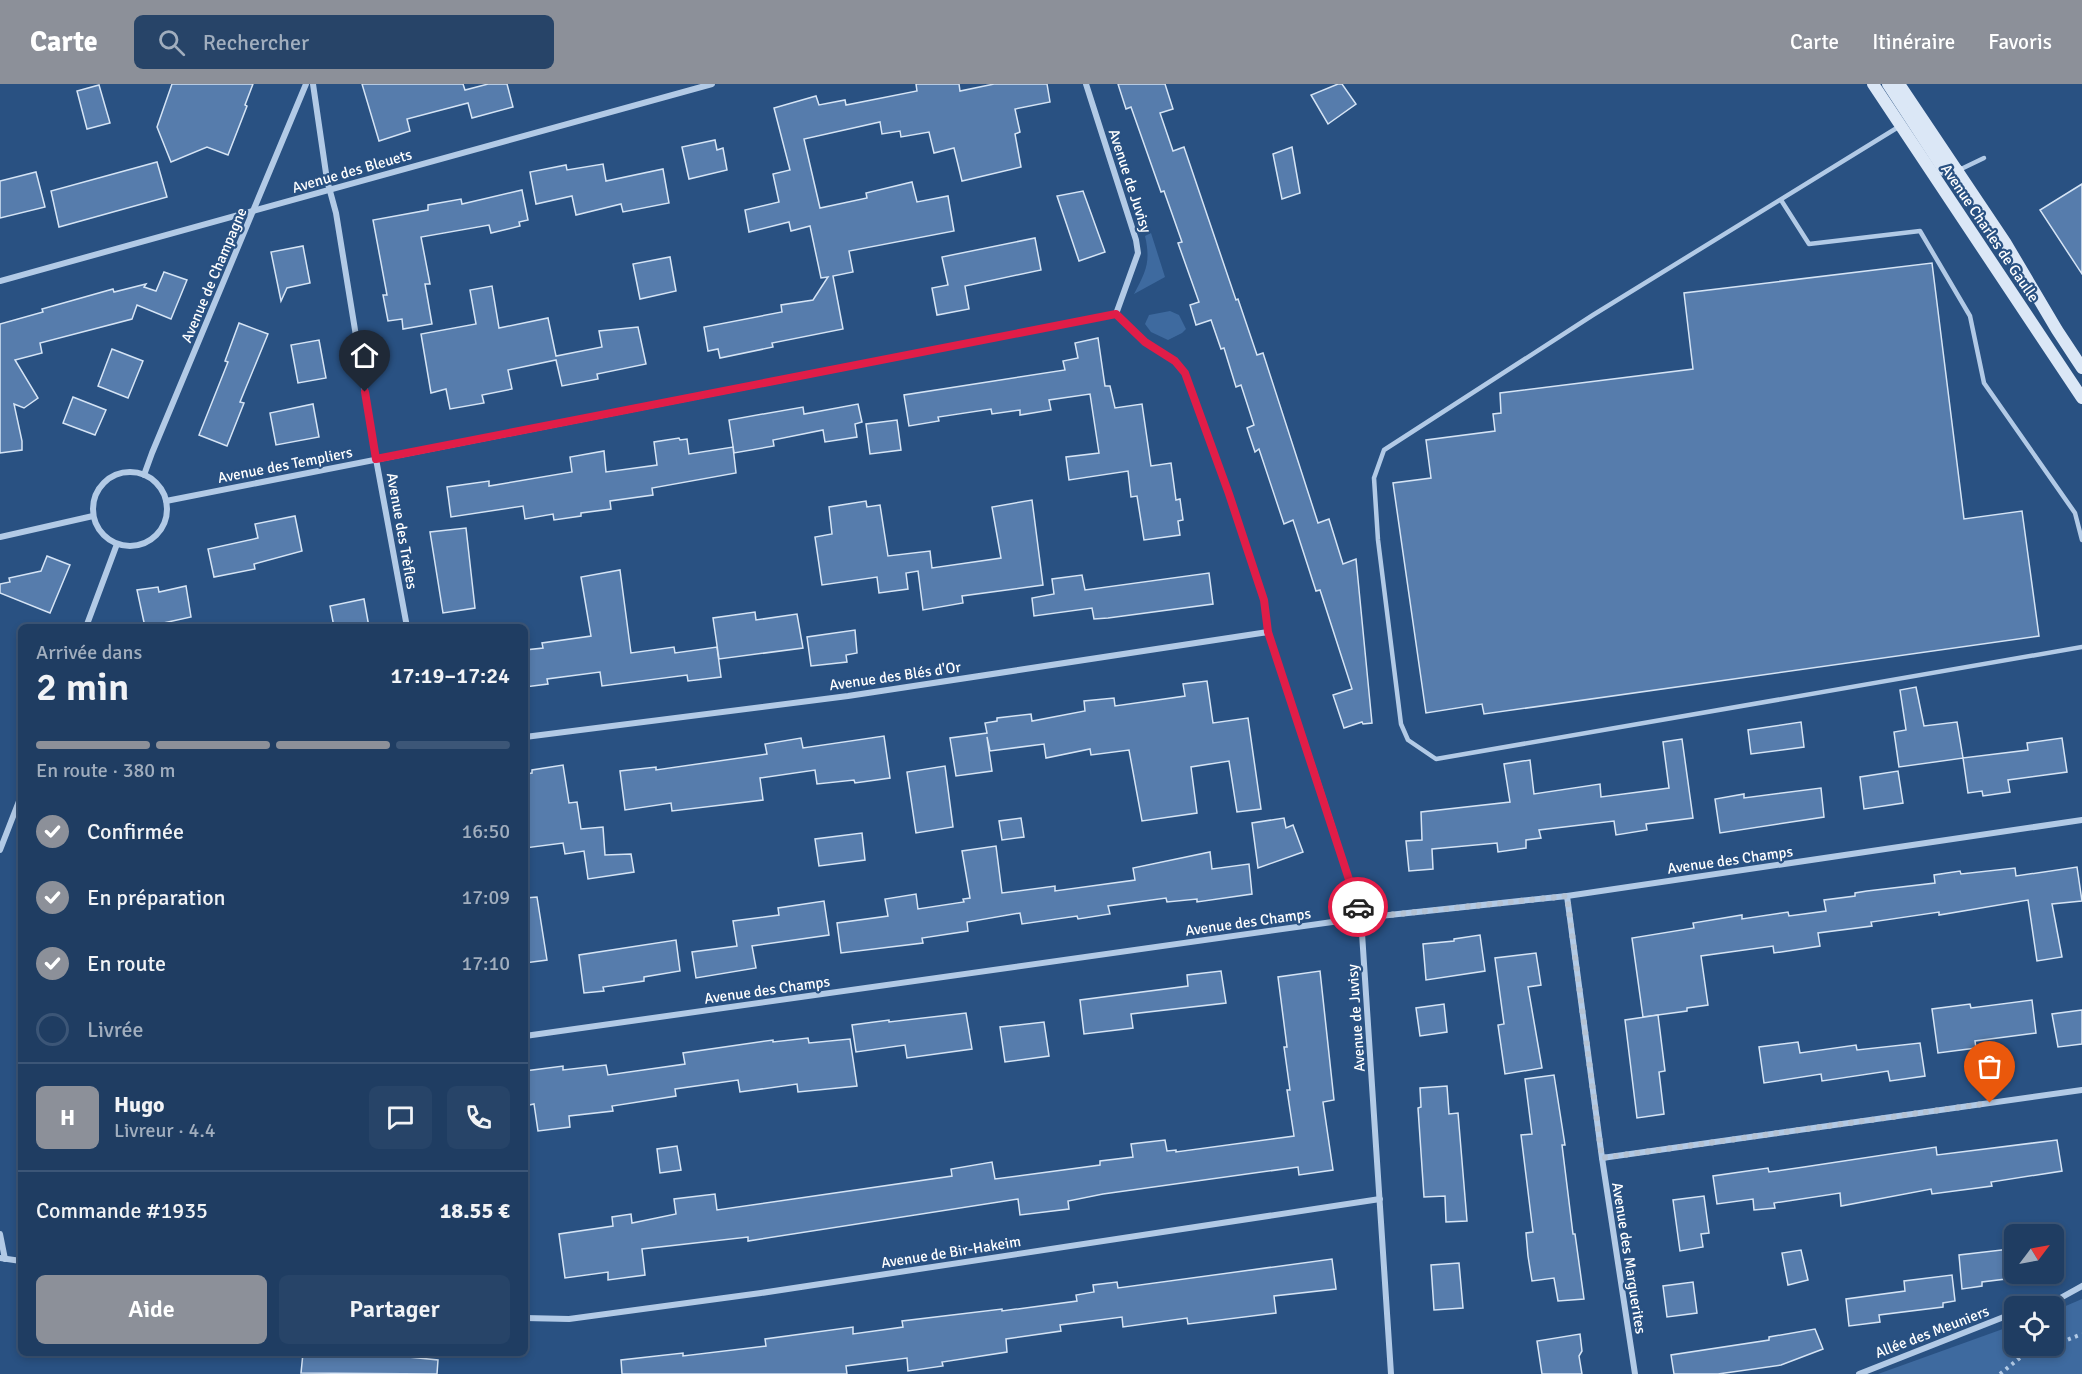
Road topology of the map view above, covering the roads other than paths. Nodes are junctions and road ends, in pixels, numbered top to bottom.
1 (306, 84) edge
2 (313, 84) edge
3 (712, 84) edge
4 (1086, 84) edge
5 (1873, 84) edge
6 (1888, 84) edge
7 (1899, 84) edge
8 (1910, 120) junction
9 (1984, 158) dead end
10 (1958, 171) junction
11 (330, 189) junction
12 (1781, 200) junction
13 (254, 212) junction
14 (0, 281) edge
15 (1116, 314) junction
16 (2082, 368) edge
17 (2082, 398) edge
18 (376, 459) junction
19 (144, 475) junction
20 (166, 501) junction
21 (93, 516) junction
22 (0, 537) edge
23 (2082, 540) edge
24 (117, 544) junction
25 (87, 624) edge
26 (406, 624) edge
27 (1268, 632) junction
28 (2082, 647) edge
29 (528, 737) edge
30 (18, 804) edge
31 (2082, 820) edge
32 (0, 850) edge
33 (1567, 896) junction
34 (1361, 918) junction
35 (528, 1036) edge
36 (2082, 1090) edge
37 (1602, 1158) junction
38 (1380, 1199) junction
39 (0, 1234) edge
40 (3, 1258) edge
41 (18, 1260) edge
42 (2082, 1286) edge
43 (2064, 1296) edge
44 (2004, 1317) edge
45 (528, 1318) edge
46 (1391, 1374) edge
47 (1635, 1374) edge
48 (1859, 1374) edge

1 - 13 street, Avenue de Champagne
2 - 11 street, Avenue des Trèfles
3 - 11 street, Avenue des Bleuets
4 - 15 street, Avenue de Juvisy
5 - 8 main road, Avenue Charles de Gaulle
6 - 8 main road
7 - 8 main road, Avenue Charles de Gaulle
8 - 10 main road, Avenue Charles de Gaulle
8 - 12 lane
8 - 17 main road, Avenue Charles de Gaulle
9 - 10 lane
10 - 16 main road, Avenue Charles de Gaulle
11 - 13 street, Avenue des Bleuets
11 - 18 street, Avenue des Trèfles
12 - 23 lane
12 - 28 lane
13 - 14 street, Avenue des Bleuets
13 - 19 street, Avenue de Champagne
15 - 18 street, Avenue des Templiers
15 - 27 street, Avenue de Juvisy
18 - 20 street, Avenue des Templiers
18 - 26 street, Avenue des Trèfles
19 - 20 street
19 - 21 street
20 - 24 street
21 - 22 street
21 - 24 street
24 - 25 street
27 - 29 street, Avenue des Blés d'Or
27 - 34 street, Avenue de Juvisy
30 - 32 street
31 - 33 street, Avenue des Champs
33 - 34 street, Avenue des Champs
33 - 37 street, Avenue des Marguerites
34 - 35 street, Avenue des Champs
34 - 38 street, Avenue de Juvisy
36 - 37 street
37 - 47 street, Avenue des Marguerites
38 - 45 street, Avenue de Bir-Hakeim
38 - 46 street, Avenue de Juvisy
39 - 40 street
40 - 41 street
42 - 43 street
44 - 48 street, Allée des Meuniers

